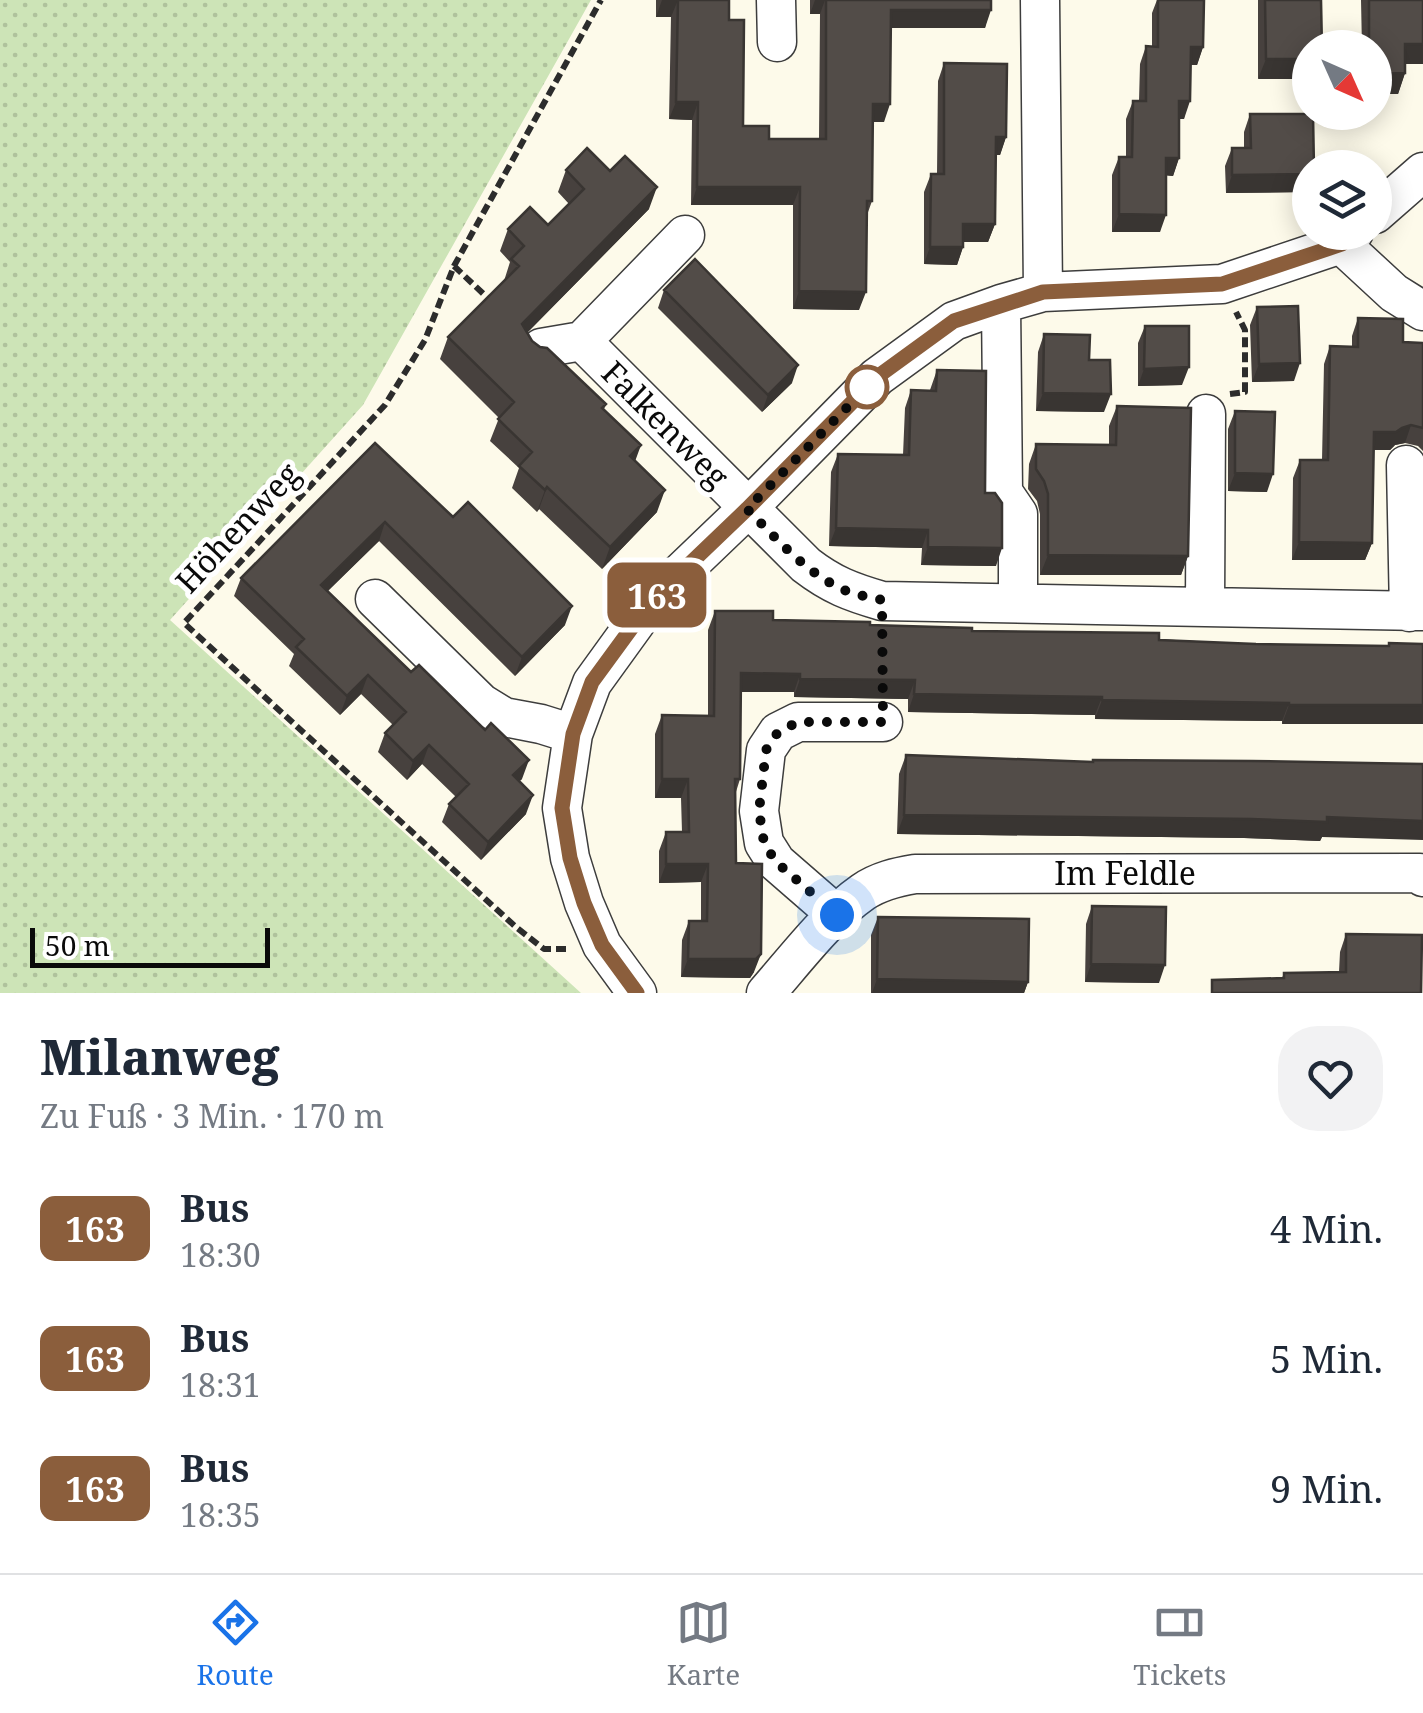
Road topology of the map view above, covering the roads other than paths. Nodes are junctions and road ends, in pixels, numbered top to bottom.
1 (776, 0) edge
2 (1040, 0) edge
3 (778, 42) dead end
4 (1423, 172) edge
5 (1392, 199) edge
6 (684, 236) dead end
7 (1315, 250) edge
8 (1358, 250) edge
9 (1043, 292) junction
10 (1002, 304) junction
11 (1423, 311) edge
12 (582, 341) junction
13 (541, 348) edge
14 (1206, 414) road end
15 (1406, 465) dead end
16 (747, 509) junction
17 (376, 599) dead end
18 (1018, 603) junction
19 (1204, 606) junction
20 (1416, 611) edge
21 (883, 722) dead end
22 (573, 734) junction
23 (1423, 877) edge
24 (837, 915) junction
25 (637, 993) edge
26 (766, 993) edge

1 - 3 street
2 - 9 street
4 - 5 street
6 - 12 street, Falkenweg
7 - 9 street
8 - 11 street
9 - 10 street
10 - 16 street
10 - 18 street
12 - 13 street, Falkenweg
12 - 16 street, Falkenweg
14 - 19 street
15 - 20 street
16 - 18 street, Falkenweg
16 - 22 street
17 - 22 street
18 - 19 street, Falkenweg
19 - 20 street, Falkenweg
21 - 24 street
22 - 25 street
23 - 24 street, Im Feldle
24 - 26 street, Im Feldle

